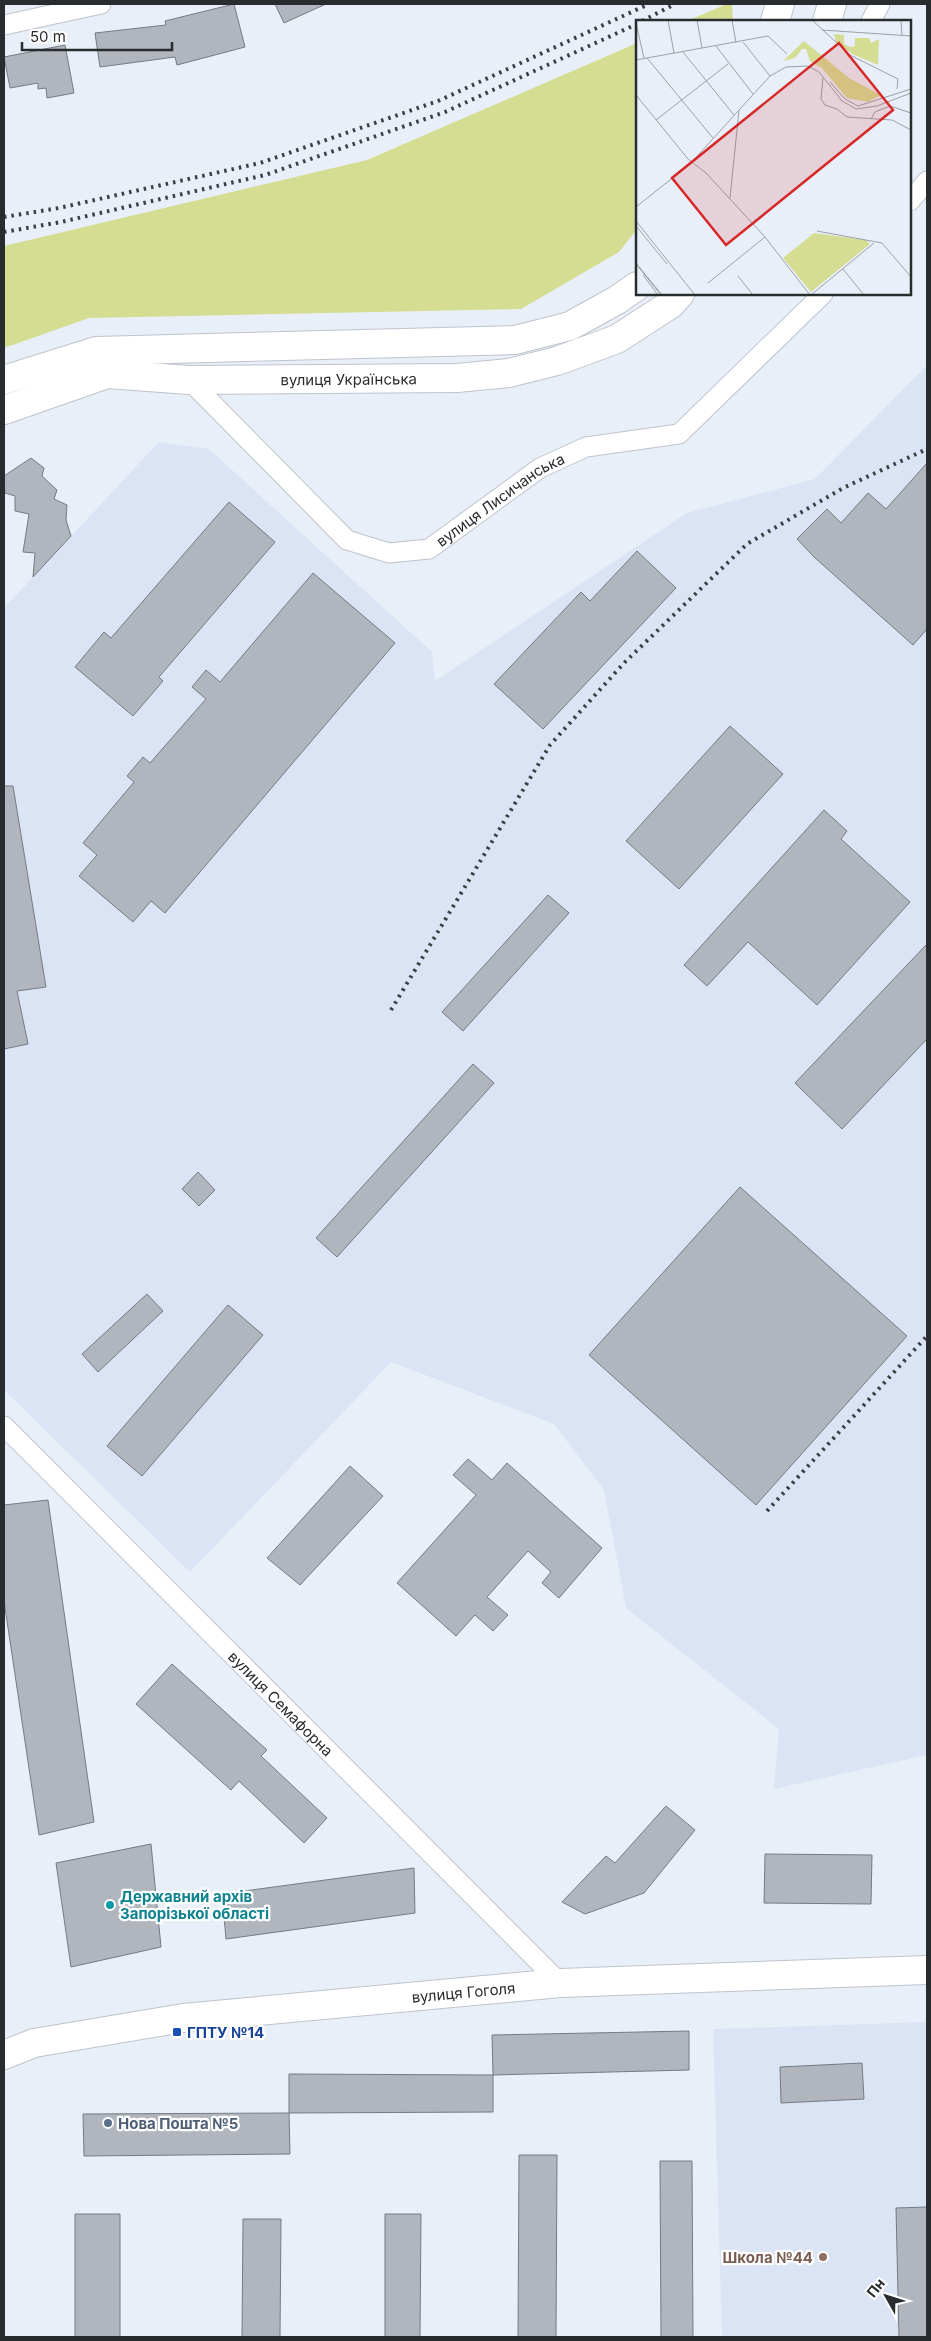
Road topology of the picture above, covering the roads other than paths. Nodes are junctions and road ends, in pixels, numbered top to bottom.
1 (101, 4) edge
2 (780, 4) edge
3 (832, 4) edge
4 (880, 4) edge
5 (775, 20) edge
6 (826, 20) edge
7 (872, 20) edge
8 (4, 25) edge
9 (927, 181) edge
10 (911, 200) edge
11 (636, 287) edge
12 (679, 295) edge
13 (822, 295) edge
14 (4, 380) edge
15 (188, 380) junction
16 (4, 410) edge
17 (4, 1426) edge
18 (927, 1970) edge
19 (560, 1983) junction
20 (4, 2055) edge

1 - 8 street
2 - 5 main road
3 - 6 main road
4 - 7 street
9 - 10 street
11 - 14 main road
12 - 15 main road, вулиця Українська
13 - 15 street, вулиця Лисичанська
15 - 16 main road, вулиця Українська
17 - 19 street, вулиця Семафорна
18 - 19 main road, вулиця Гоголя
19 - 20 main road, вулиця Гоголя

